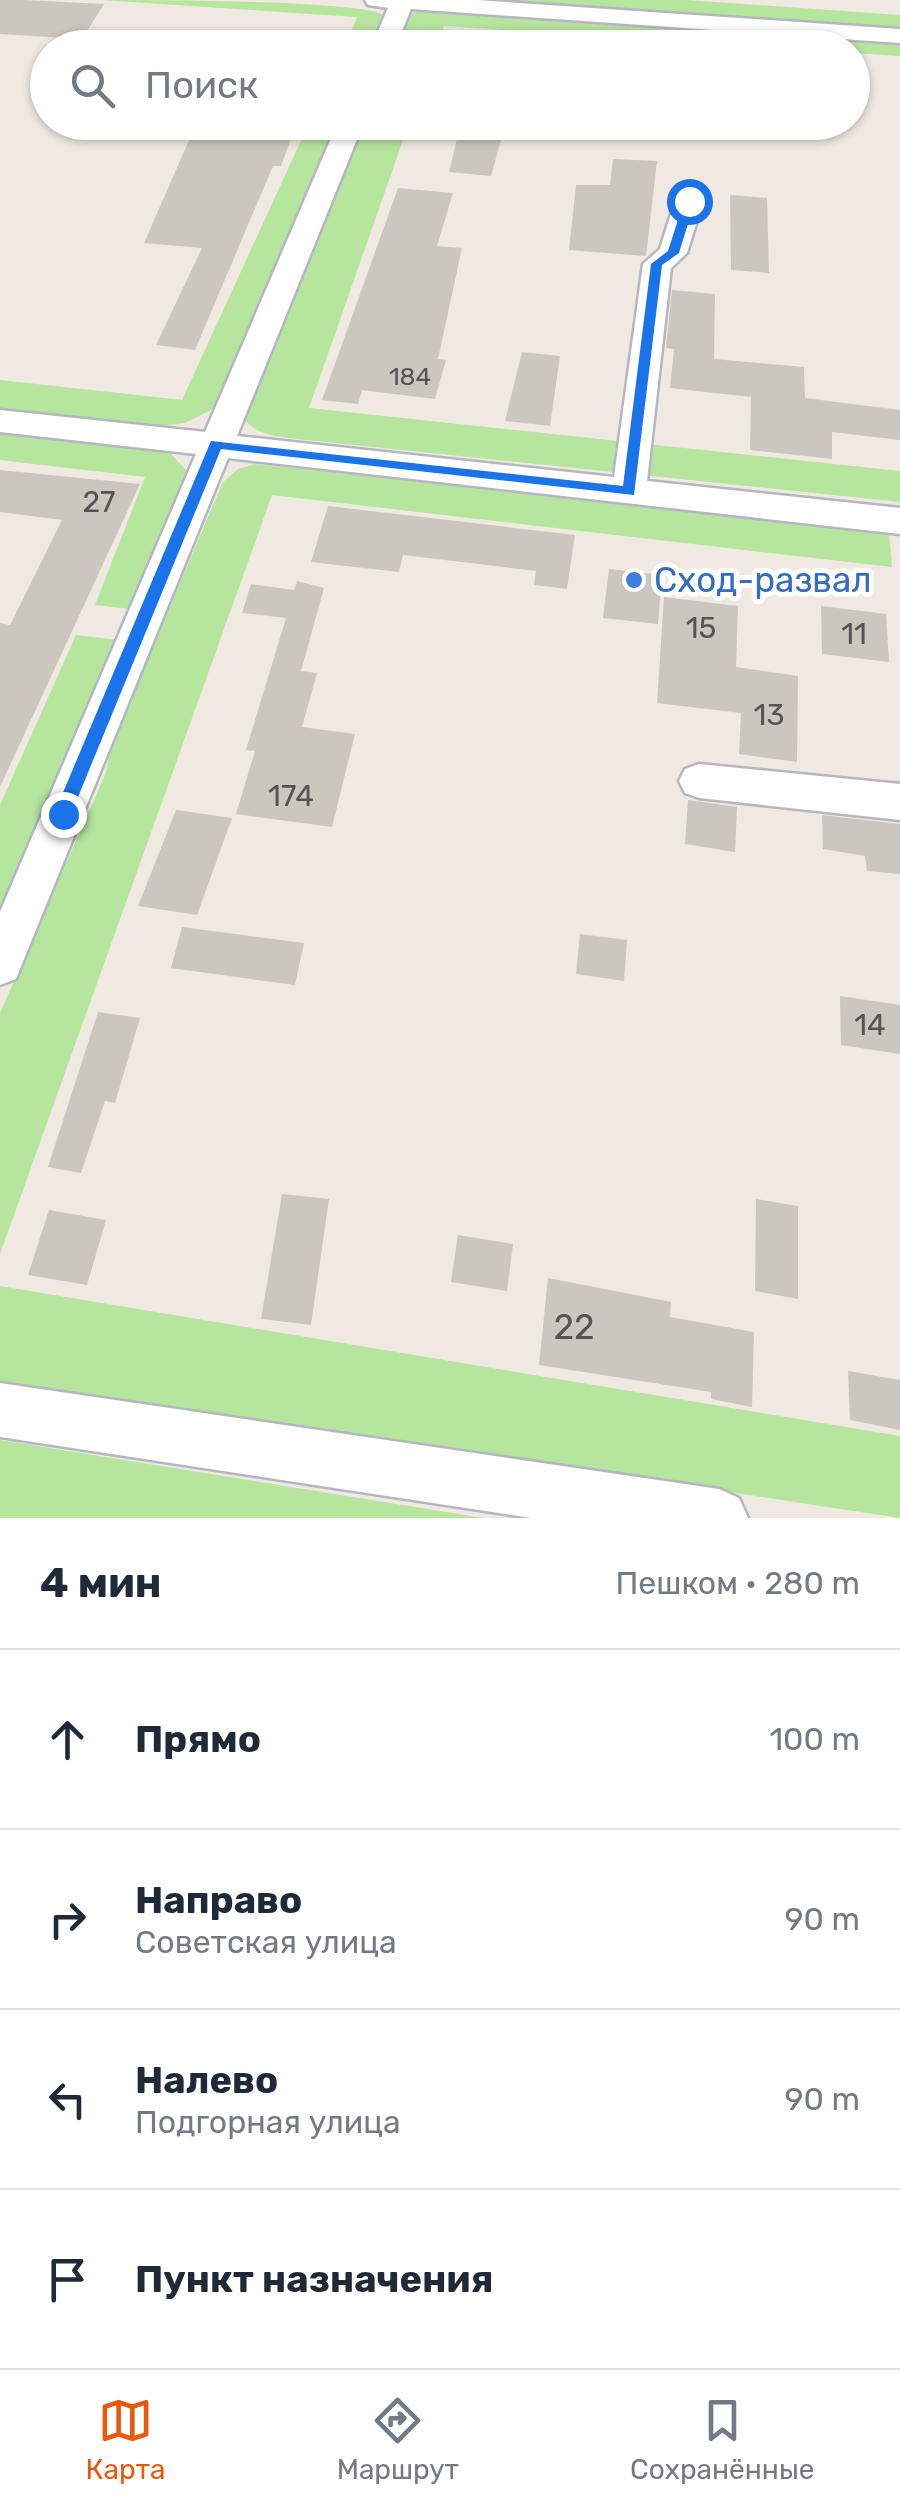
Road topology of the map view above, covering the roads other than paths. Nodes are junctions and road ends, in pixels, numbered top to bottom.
1 (376, 0) edge
2 (402, 0) edge
3 (390, 30) edge
4 (817, 30) edge
5 (870, 34) edge
6 (900, 36) edge
7 (343, 140) edge
8 (689, 201) dead end
9 (0, 421) edge
10 (216, 444) junction
11 (630, 492) junction
12 (900, 521) edge
13 (699, 781) dead end
14 (900, 802) edge
15 (0, 964) edge
16 (0, 1410) edge
17 (718, 1518) edge

1 - 2 street
2 - 3 street
2 - 4 street
5 - 6 street
7 - 10 street
8 - 11 street
9 - 10 street
10 - 11 street
10 - 15 street
11 - 12 street
13 - 14 street
16 - 17 street

